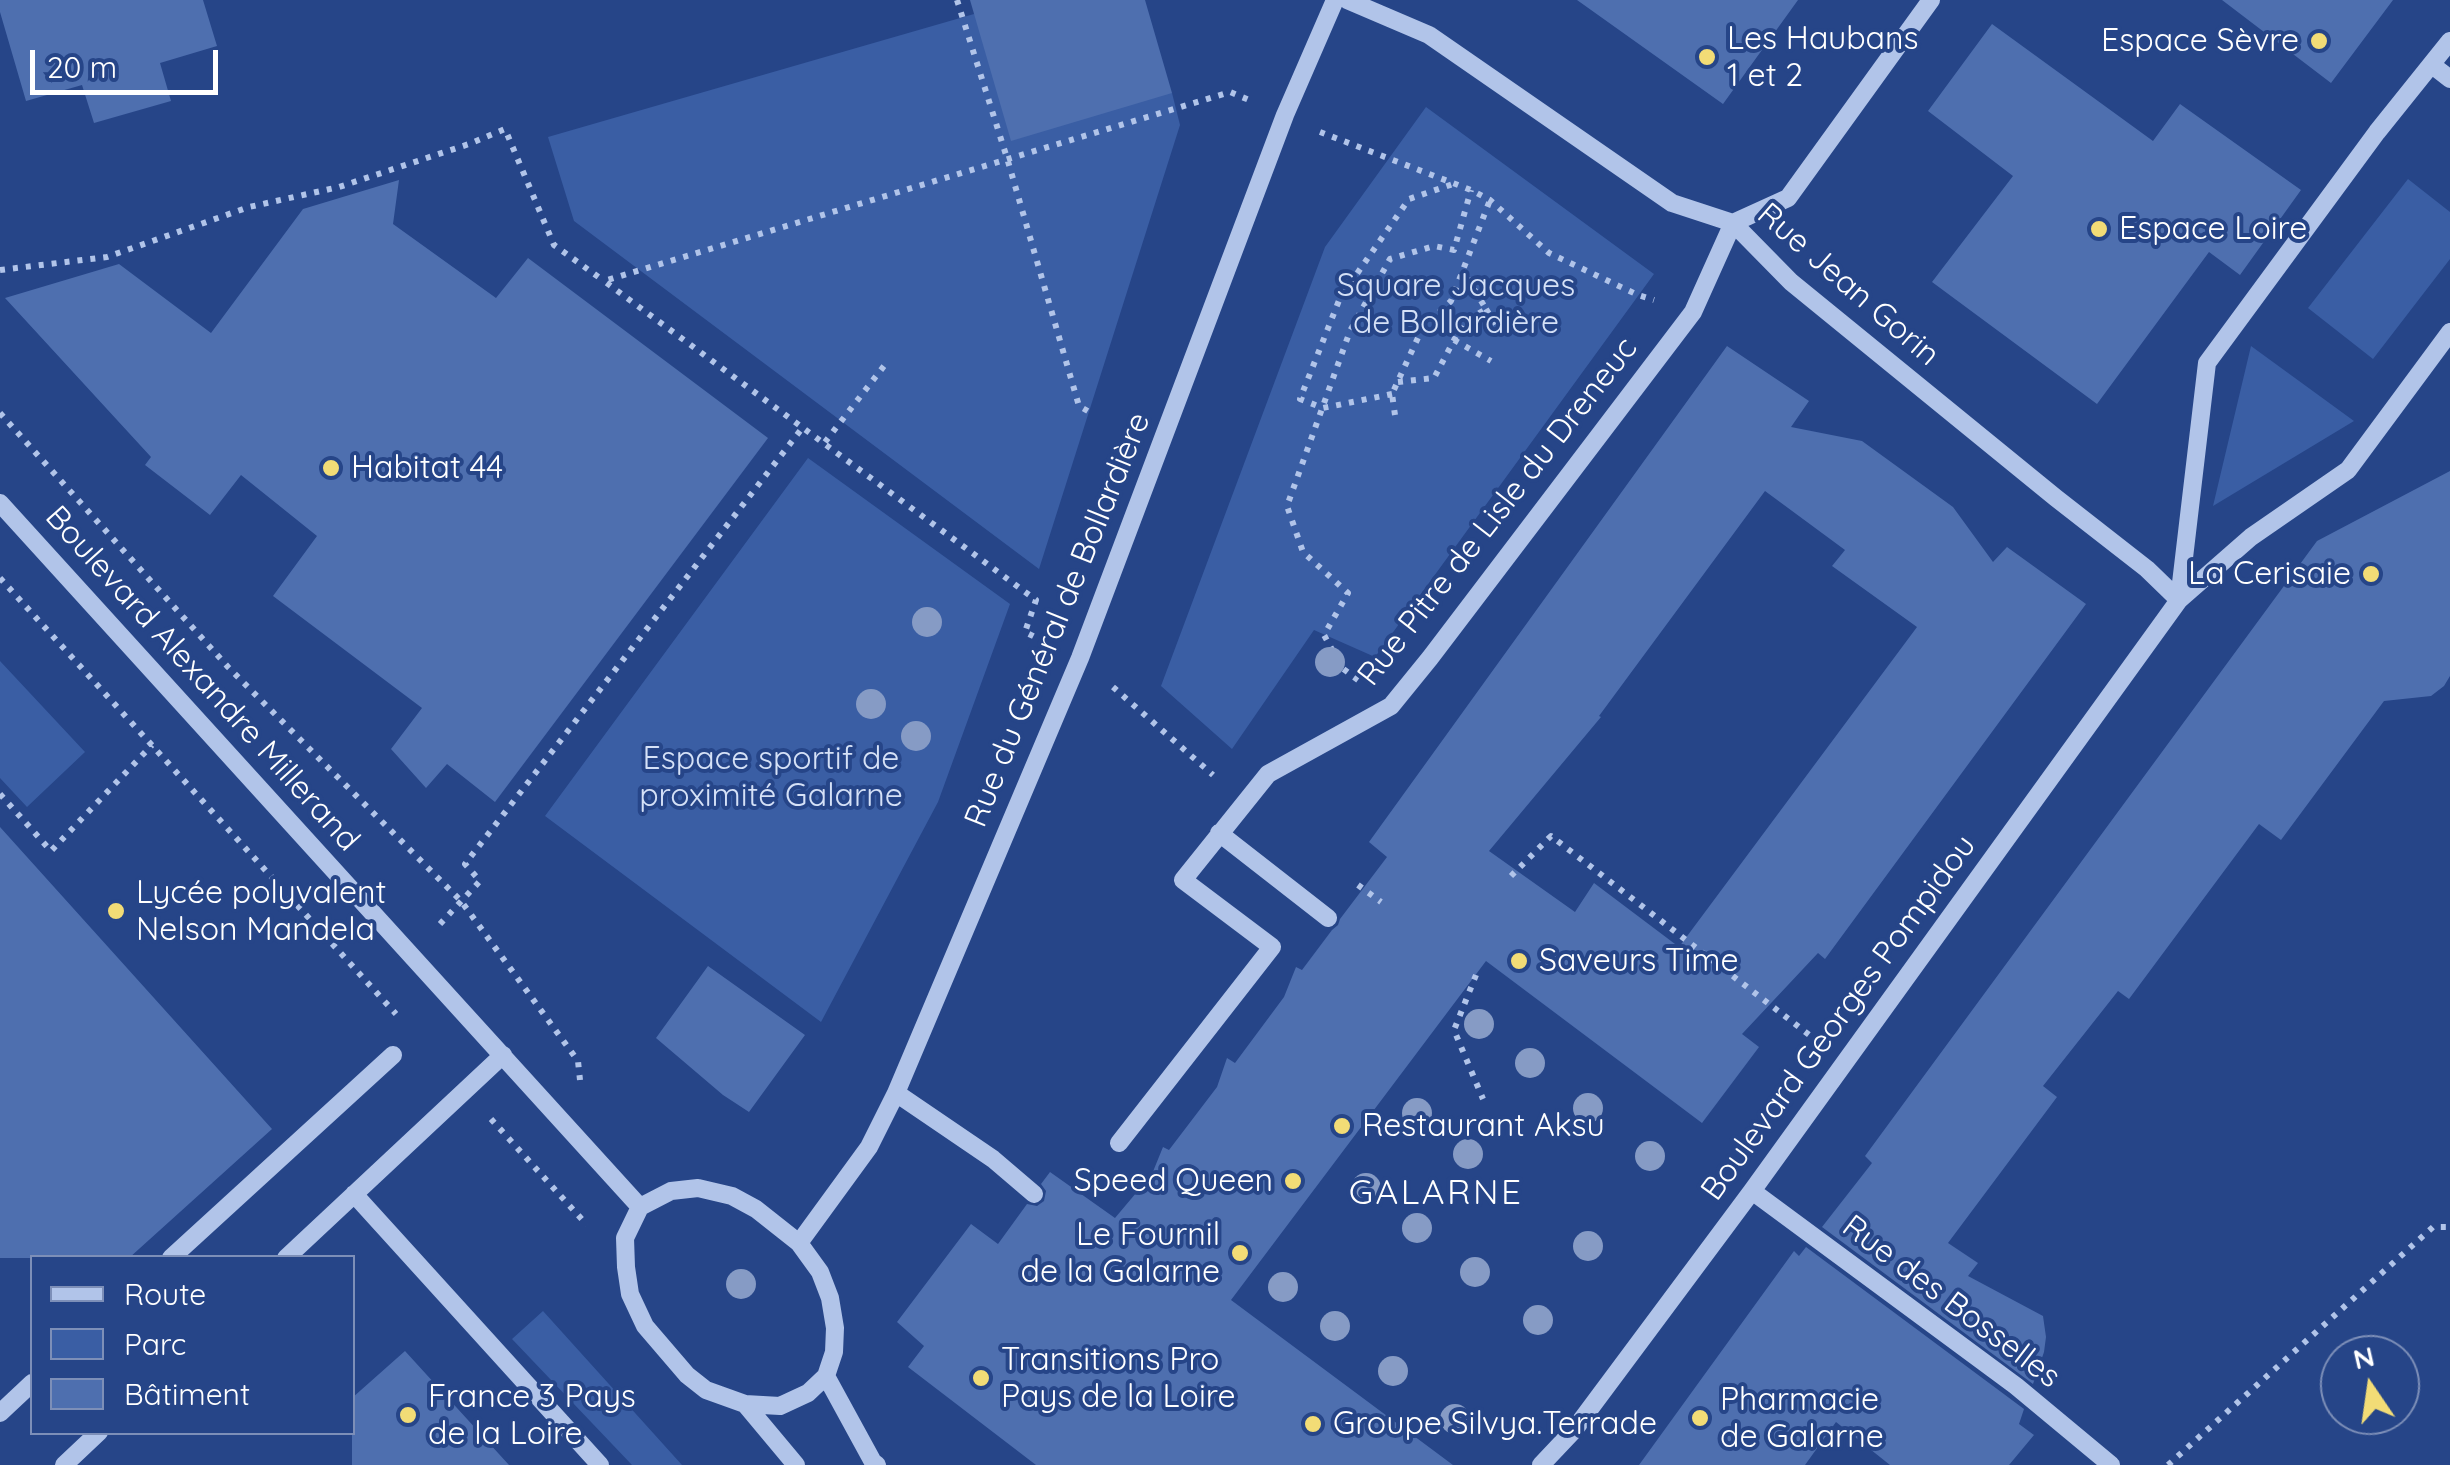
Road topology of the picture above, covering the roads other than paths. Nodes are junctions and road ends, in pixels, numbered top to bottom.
1 (1335, 0) edge
2 (1347, 0) edge
3 (1930, 0) edge
4 (2450, 41) edge
5 (2432, 65) junction
6 (2450, 79) edge
7 (1732, 223) junction
8 (2450, 332) edge
9 (0, 503) edge
10 (2179, 600) junction
11 (1219, 834) junction
12 (1328, 918) dead end
13 (503, 1054) junction
14 (393, 1055) dead end
15 (896, 1092) junction
16 (1119, 1143) dead end
17 (1752, 1191) junction
18 (354, 1194) junction
19 (1034, 1194) dead end
20 (640, 1208) junction
21 (798, 1243) junction
22 (174, 1255) edge
23 (289, 1255) edge
24 (826, 1376) junction
25 (30, 1385) edge
26 (745, 1404) junction
27 (0, 1412) edge
28 (96, 1435) edge
29 (64, 1465) edge
30 (600, 1465) edge
31 (796, 1465) edge
32 (877, 1465) edge
33 (1542, 1465) edge
34 (2111, 1465) edge

1 - 15 street, Rue du Général de Bollardière
2 - 7 street, Rue Jean Gorin
3 - 7 street
4 - 5 street, Boulevard Georges Pompidou
5 - 6 street
5 - 10 street, Boulevard Georges Pompidou
7 - 10 street, Rue Jean Gorin
7 - 11 street, Rue Pitre de Lisle du Dreneuc
8 - 10 street, Boulevard Georges Pompidou
9 - 13 street, Boulevard Alexandre Millerand
10 - 17 street, Boulevard Georges Pompidou
11 - 12 street
11 - 16 street, Rue Pitre de Lisle du Dreneuc
13 - 18 street
13 - 20 street, Boulevard Alexandre Millerand
14 - 22 street
15 - 19 street
15 - 21 street, Rue du Général de Bollardière
17 - 33 street, Boulevard Georges Pompidou
17 - 34 street, Rue des Bosselles
18 - 23 street
18 - 30 street
20 - 21 street
20 - 26 street
21 - 24 street
24 - 26 street
24 - 32 street
25 - 27 street
26 - 31 street
28 - 29 street

